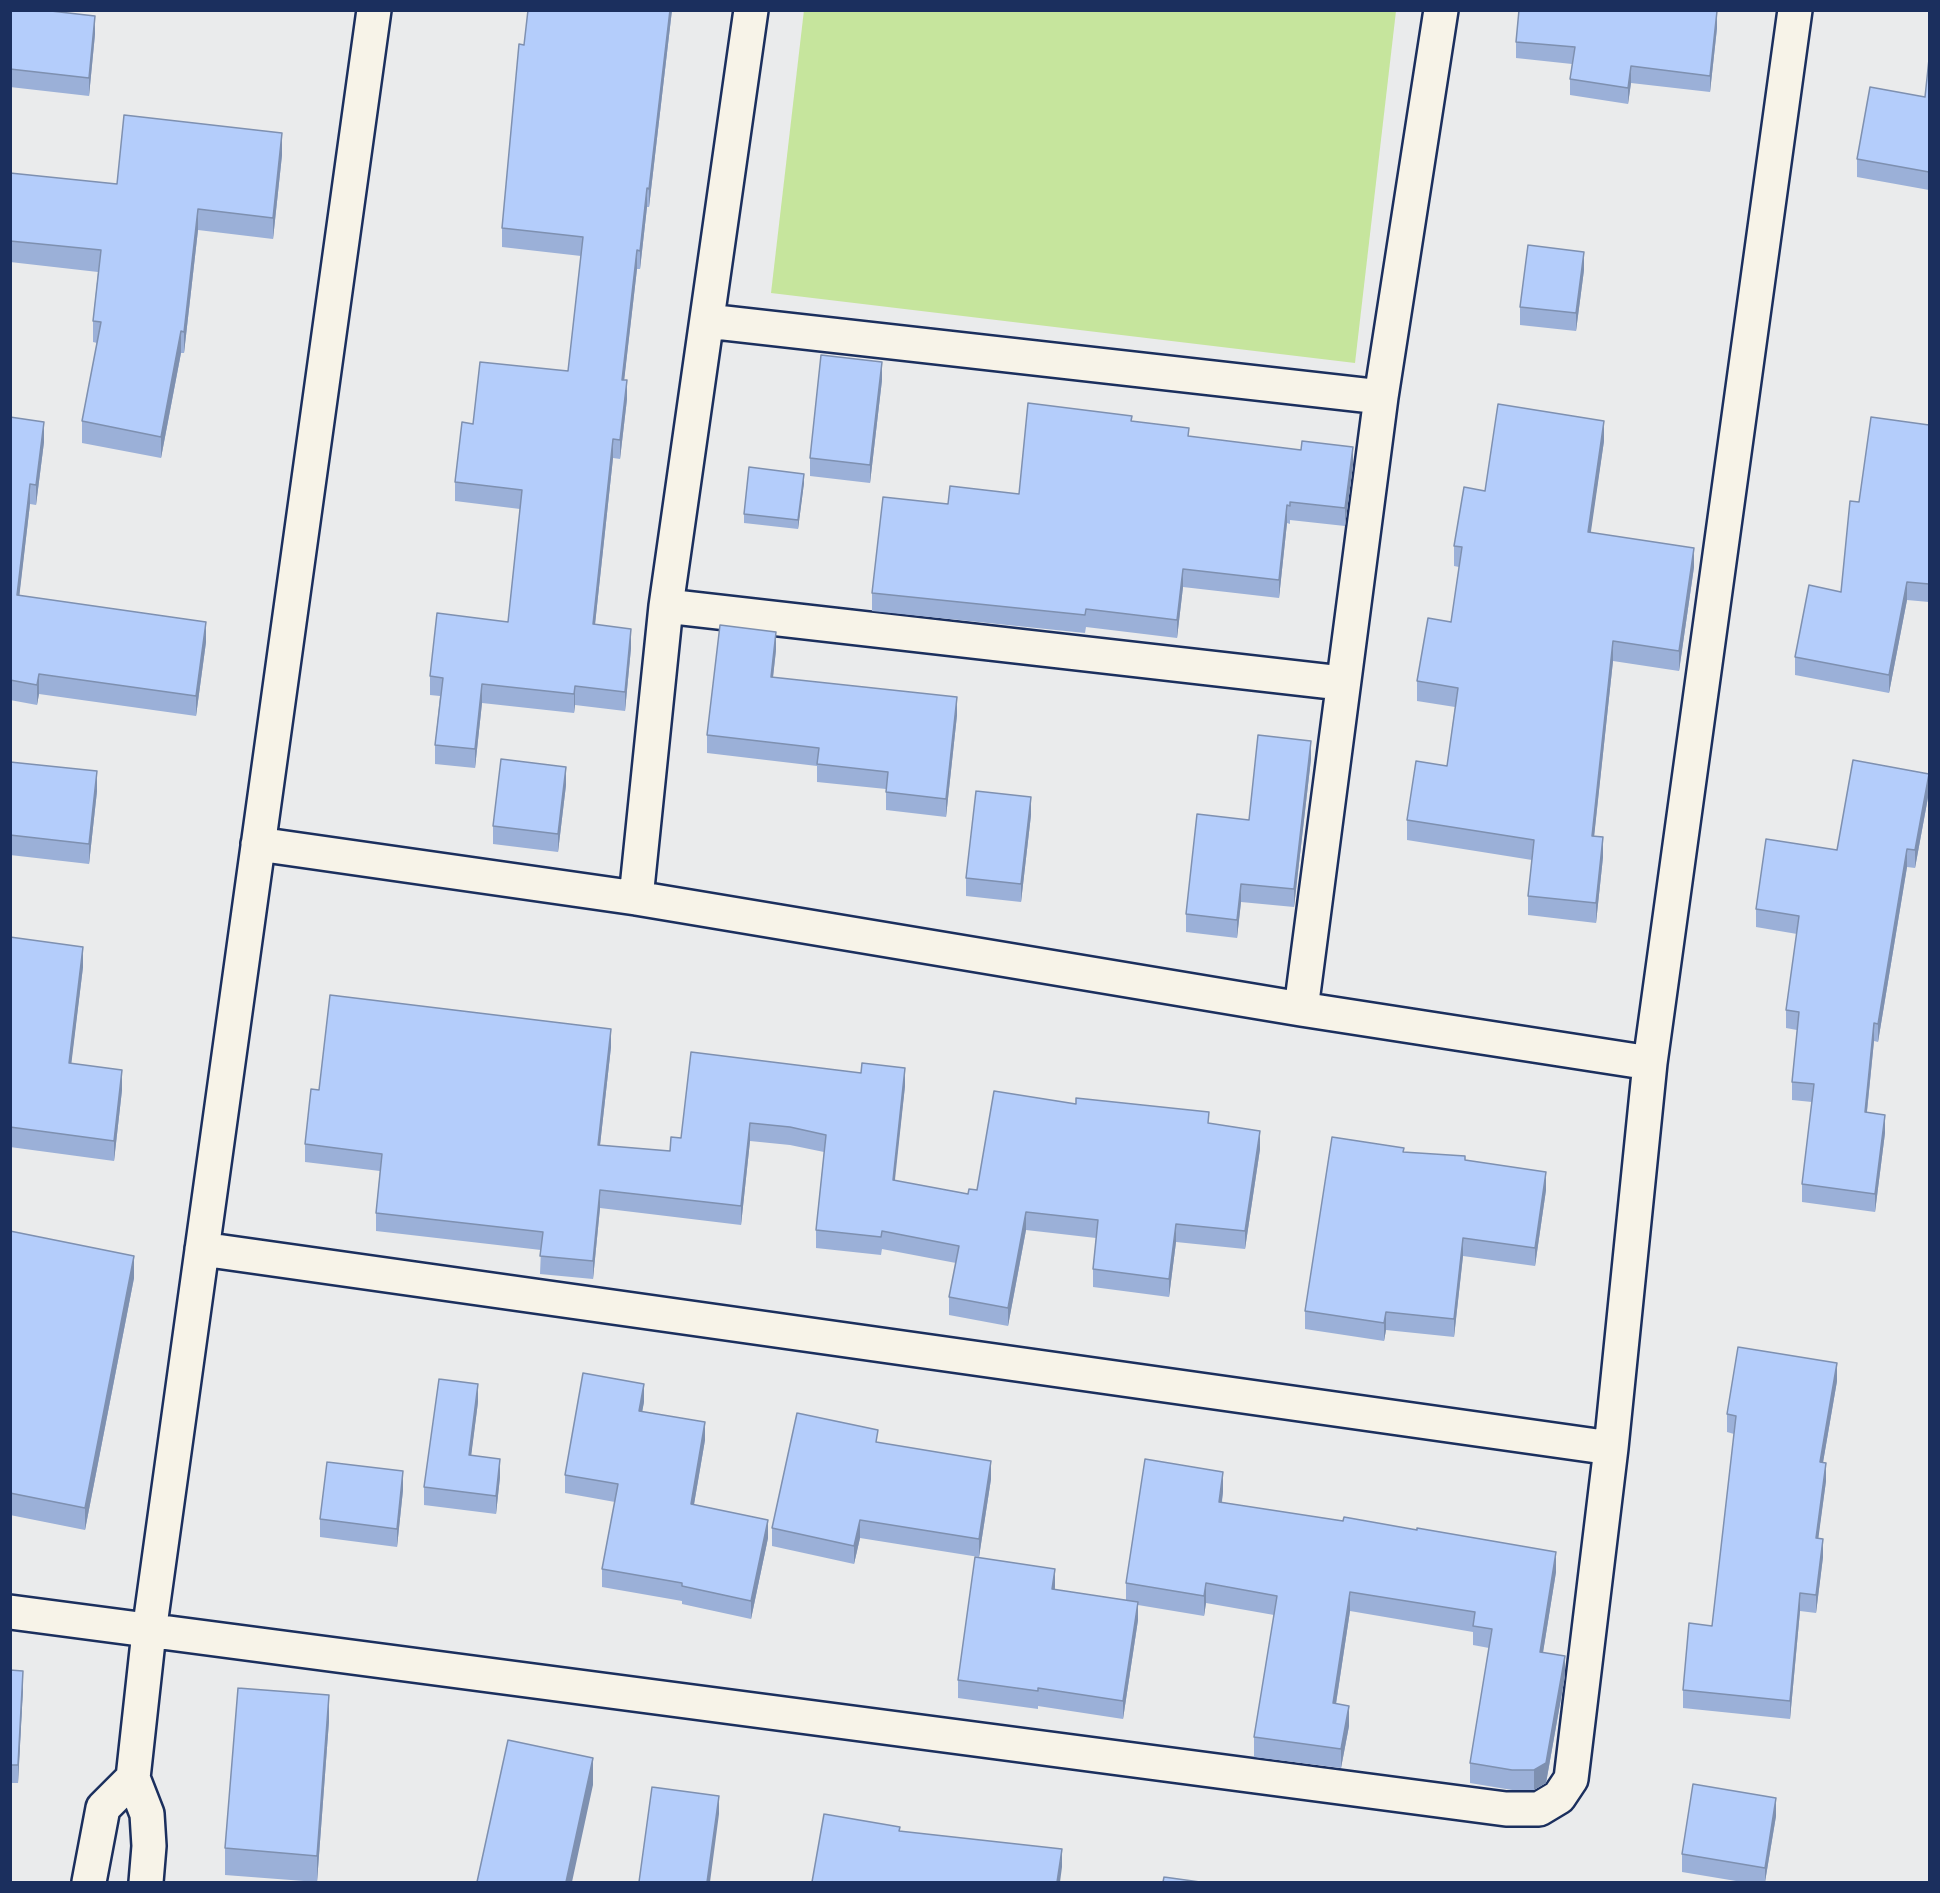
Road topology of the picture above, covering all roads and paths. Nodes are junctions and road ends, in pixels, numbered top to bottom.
1 (374, 10) edge
2 (751, 10) edge
3 (1441, 10) edge
4 (1795, 10) edge
5 (707, 321) junction
6 (1381, 397) junction
7 (666, 606) junction
8 (1341, 683) junction
9 (258, 844) junction
10 (636, 898) junction
11 (1301, 1009) junction
12 (1650, 1063) junction
13 (202, 1249) junction
14 (1611, 1448) junction
15 (10, 1612) edge
16 (148, 1632) junction
17 (133, 1778) junction
18 (89, 1882) edge
19 (146, 1882) edge

1 - 9 street
2 - 5 street
3 - 6 street
4 - 12 street
5 - 6 street
5 - 7 street
6 - 8 street
7 - 8 street
7 - 10 street
8 - 11 street
9 - 10 street
9 - 13 street
10 - 11 street
11 - 12 street
12 - 14 street
13 - 14 street
13 - 16 street
14 - 16 street
15 - 16 street
16 - 17 street
17 - 18 street
17 - 19 street

